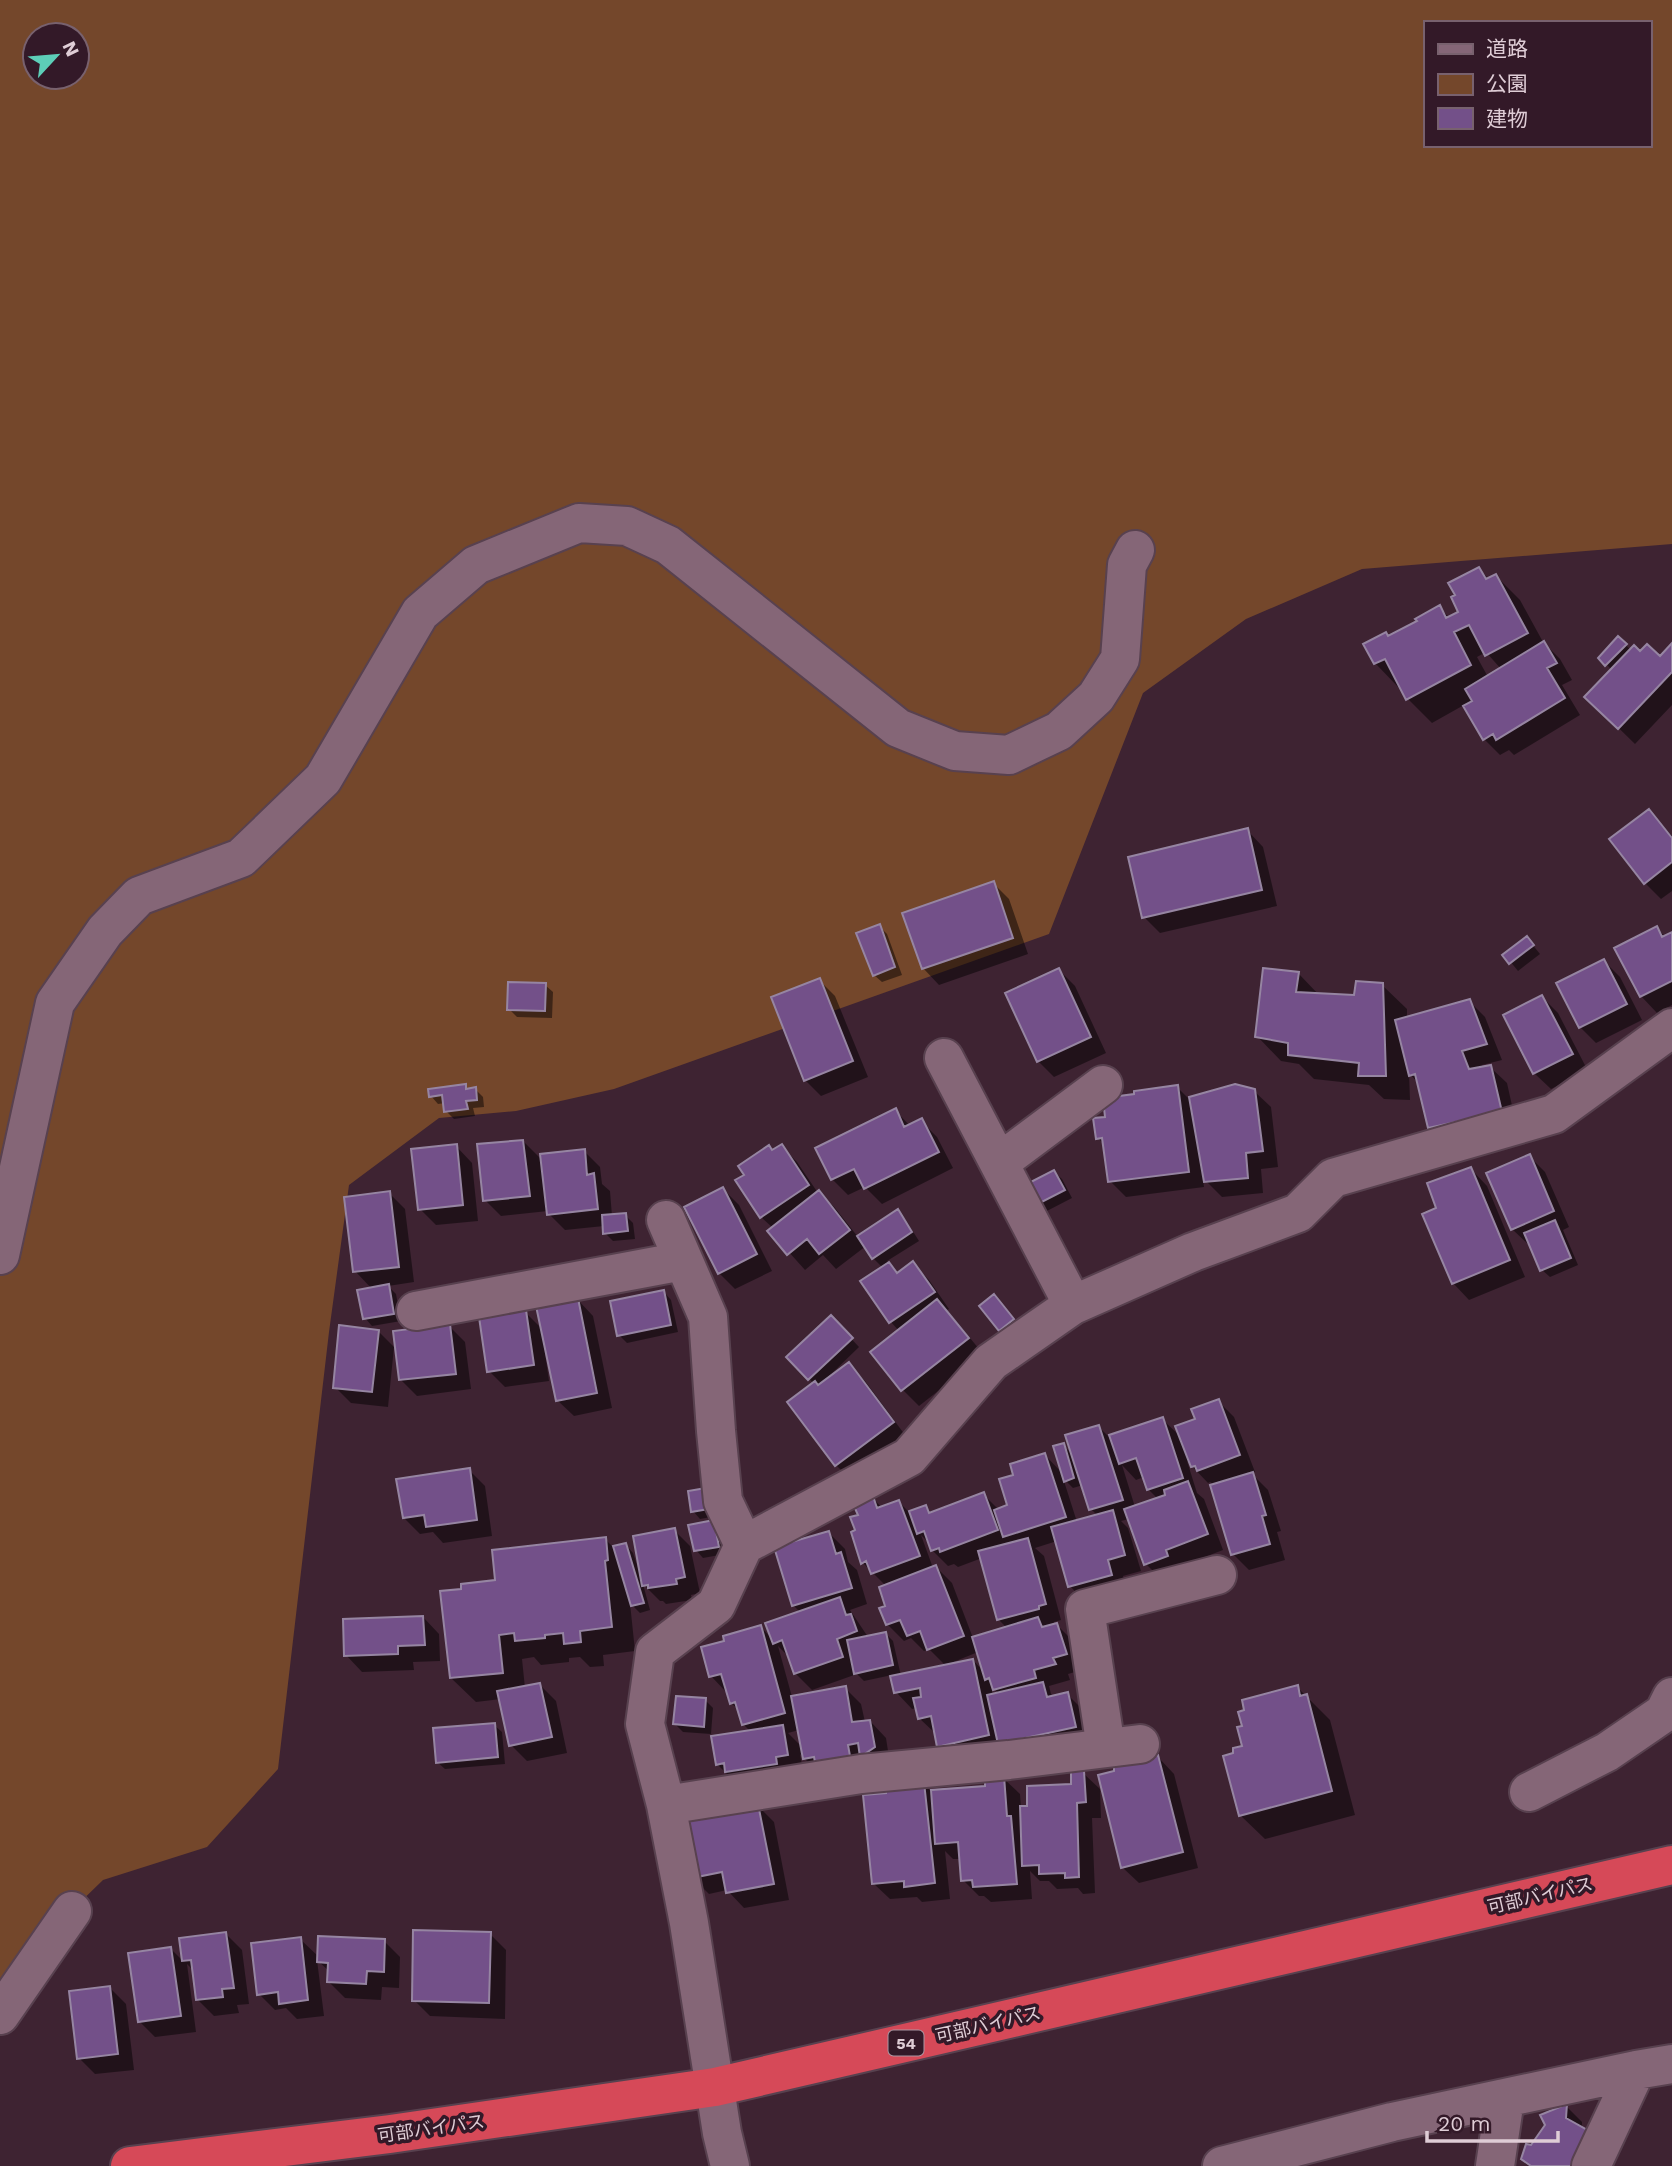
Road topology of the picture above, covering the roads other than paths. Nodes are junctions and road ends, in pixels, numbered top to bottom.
1 (1135, 550) dead end
2 (1672, 1028) edge
3 (944, 1058) dead end
4 (1103, 1085) dead end
5 (1000, 1162) junction
6 (666, 1220) dead end
7 (0, 1255) edge
8 (683, 1261) junction
9 (1073, 1305) junction
10 (416, 1311) dead end
11 (744, 1545) junction
12 (1217, 1575) dead end
13 (1672, 1697) edge
14 (1529, 1792) dead end
15 (666, 1805) junction
16 (1672, 1865) edge
17 (72, 1911) dead end
18 (0, 2015) edge
19 (1654, 2067) edge
20 (715, 2087) junction
21 (1505, 2099) junction
22 (130, 2166) edge
23 (730, 2166) edge
24 (1223, 2166) edge
25 (1495, 2166) edge
26 (1591, 2166) edge

1 - 7 street
2 - 9 street
3 - 5 street
4 - 5 street
5 - 9 street
6 - 8 street
8 - 10 street
8 - 11 street
9 - 11 street
11 - 15 street
12 - 15 street
13 - 14 street
15 - 20 street
16 - 20 highway, 可部バイパス / 54
17 - 18 street
19 - 21 street
19 - 26 street
20 - 22 highway, 可部バイパス / 54
20 - 23 street
21 - 24 street
21 - 25 street

